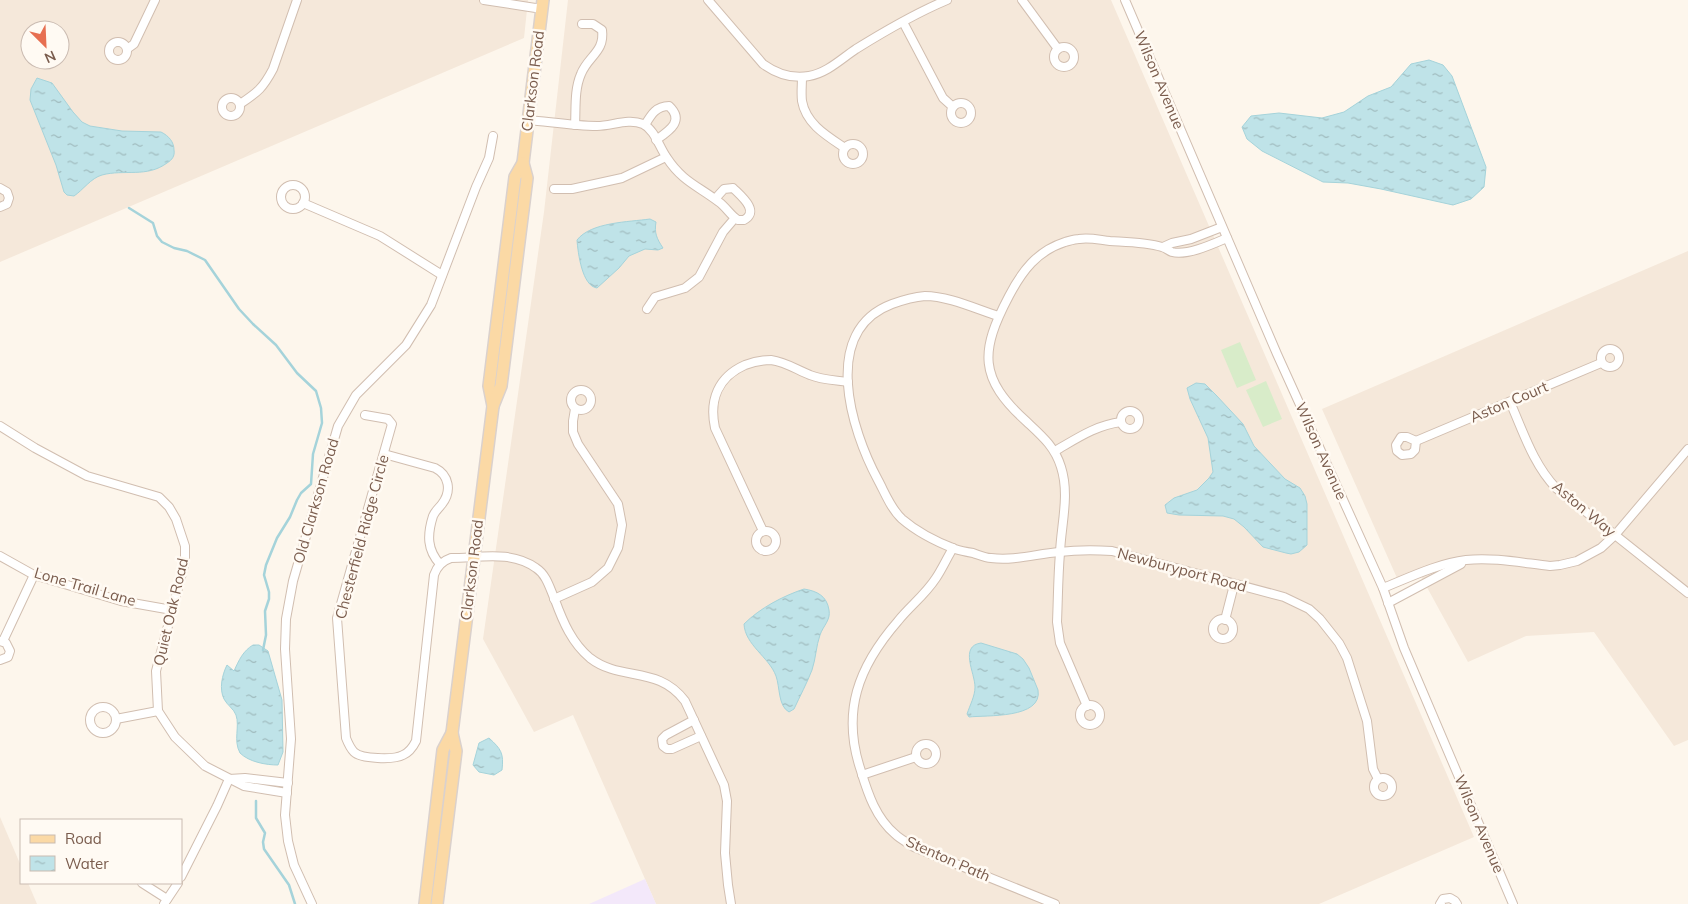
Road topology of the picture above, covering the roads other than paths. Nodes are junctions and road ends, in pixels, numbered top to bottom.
1 (155, 0) edge
2 (298, 0) edge
3 (484, 0) edge
4 (708, 0) edge
5 (947, 0) edge
6 (1022, 0) edge
7 (1124, 0) edge
8 (543, 4) edge
9 (903, 22) junction
10 (582, 24) dead end
11 (127, 49) dead end
12 (1058, 49) dead end
13 (802, 77) junction
14 (240, 104) dead end
15 (953, 107) dead end
16 (529, 120) junction
17 (575, 125) junction
18 (645, 125) junction
19 (493, 136) dead end
20 (656, 140) junction
21 (845, 148) dead end
22 (666, 157) junction
23 (0, 188) edge
24 (554, 189) dead end
25 (715, 199) junction
26 (303, 203) dead end
27 (0, 207) edge
28 (735, 218) junction
29 (1222, 227) junction
30 (1227, 238) junction
31 (1163, 247) junction
32 (442, 275) junction
33 (647, 309) dead end
34 (998, 316) junction
35 (1602, 363) dead end
36 (848, 382) junction
37 (1510, 402) junction
38 (576, 409) dead end
39 (365, 415) dead end
40 (1121, 422) dead end
41 (0, 426) edge
42 (1416, 441) dead end
43 (1688, 449) edge
44 (1055, 451) junction
45 (384, 454) junction
46 (762, 531) dead end
47 (1615, 535) junction
48 (953, 548) junction
49 (1060, 552) junction
50 (0, 556) edge
51 (474, 556) junction
52 (1468, 560) junction
53 (440, 564) junction
54 (34, 574) junction
55 (1234, 585) junction
56 (1382, 588) junction
57 (1688, 592) edge
58 (554, 599) junction
59 (1388, 603) junction
60 (172, 610) junction
61 (1226, 620) dead end
62 (2, 641) edge
63 (0, 660) edge
64 (1087, 706) dead end
65 (158, 711) junction
66 (116, 720) dead end
67 (694, 720) junction
68 (452, 733) junction
69 (701, 736) junction
70 (916, 757) dead end
71 (862, 775) junction
72 (229, 779) junction
73 (1378, 779) dead end
74 (288, 783) junction
75 (287, 793) junction
76 (432, 848) junction
77 (441, 868) junction
78 (182, 875) edge
79 (143, 884) edge
80 (177, 884) edge
81 (165, 902) edge
82 (312, 904) edge
83 (424, 904) edge
84 (437, 904) edge
85 (731, 904) edge
86 (1055, 904) edge
87 (1440, 904) edge
88 (1457, 904) edge
89 (1513, 904) edge

1 - 11 street
2 - 14 street
3 - 8 street
4 - 13 street
5 - 9 street
6 - 12 street
7 - 29 street, Wilson Avenue
8 - 16 main road, Clarkson Road
9 - 13 street
9 - 15 street
10 - 17 street
13 - 21 street
16 - 17 street
16 - 51 main road, Clarkson Road
17 - 18 street
18 - 20 street
18 - 20 street
19 - 32 street, Old Clarkson Road
20 - 22 street
22 - 24 street
22 - 25 street
23 - 27 street
25 - 28 street
25 - 28 street
26 - 32 street
28 - 33 street
29 - 30 street, Wilson Avenue
29 - 31 street
30 - 31 street
30 - 56 street, Wilson Avenue
31 - 34 street
32 - 74 street, Old Clarkson Road
34 - 36 street, Newburyport Road
34 - 44 street
35 - 37 street, Aston Court
36 - 46 street
36 - 48 street, Newburyport Road
37 - 42 street, Aston Court
37 - 47 street, Aston Way
38 - 58 street
39 - 45 street, Chesterfield Ridge Circle
40 - 44 street
41 - 60 street, Quiet Oak Road
43 - 47 street
44 - 49 street
45 - 53 street
45 - 53 street, Chesterfield Ridge Circle
47 - 52 street
47 - 57 street, Aston Way
48 - 49 street, Newburyport Road
48 - 71 street, Stenton Path
49 - 55 street, Newburyport Road
49 - 64 street
50 - 54 street, Lone Trail Lane
51 - 53 street
51 - 58 street
51 - 68 main road, Clarkson Road
52 - 56 street
52 - 59 street
54 - 60 street, Lone Trail Lane
54 - 62 street
55 - 61 street
55 - 73 street, Newburyport Road
56 - 59 street, Wilson Avenue
58 - 67 street
59 - 89 street, Wilson Avenue
60 - 65 street, Quiet Oak Road
62 - 63 street
65 - 66 street
65 - 72 street
67 - 69 street
67 - 69 street
68 - 76 main road, Clarkson Road
68 - 77 main road, Clarkson Road
69 - 85 street
70 - 71 street
71 - 86 street, Stenton Path
72 - 74 street
72 - 75 street
72 - 78 street
74 - 75 street, Old Clarkson Road
75 - 82 street, Old Clarkson Road
76 - 77 main road
76 - 83 main road, Clarkson Road
77 - 84 main road, Clarkson Road
79 - 81 street
80 - 81 street
87 - 88 street

